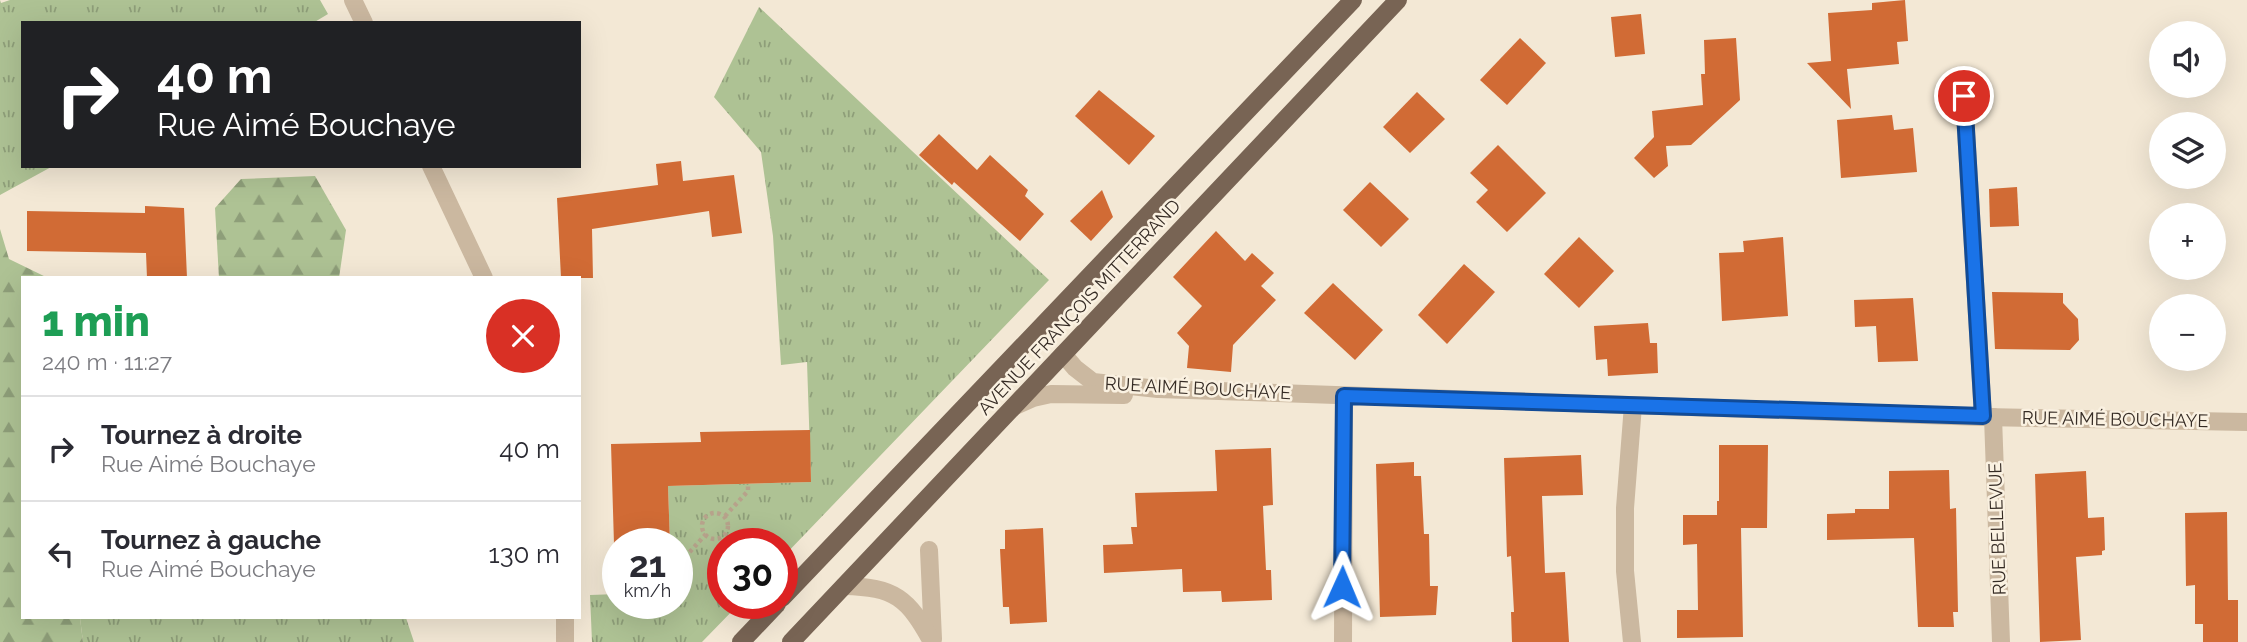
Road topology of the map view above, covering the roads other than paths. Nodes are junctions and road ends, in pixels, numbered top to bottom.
1 (353, 0) edge
2 (1353, 0) edge
3 (1398, 0) edge
4 (363, 21) edge
5 (1964, 96) dead end
6 (432, 168) edge
7 (483, 276) edge
8 (1063, 354) junction
9 (1158, 389) junction
10 (1344, 396) junction
11 (1015, 405) junction
12 (1633, 405) junction
13 (1988, 417) junction
14 (2247, 422) edge
15 (929, 550) dead end
16 (798, 581) edge
17 (844, 586) junction
18 (565, 619) edge
19 (763, 619) edge
20 (565, 642) edge
21 (741, 642) edge
22 (791, 642) edge
23 (933, 642) edge
24 (1343, 642) edge
25 (1632, 642) edge
26 (2001, 642) edge

1 - 4 street
2 - 16 main road, AVENUE FRANÇOIS MITTERRAND
3 - 8 main road, AVENUE FRANÇOIS MITTERRAND
5 - 13 street
6 - 7 street
8 - 9 street, RUE AIMÉ BOUCHAYE
8 - 11 main road, AVENUE FRANÇOIS MITTERRAND
9 - 10 street, RUE AIMÉ BOUCHAYE
9 - 11 street
10 - 12 street, RUE AIMÉ BOUCHAYE
10 - 24 street
11 - 17 main road, AVENUE FRANÇOIS MITTERRAND
12 - 13 street, RUE AIMÉ BOUCHAYE
12 - 25 street
13 - 14 street, RUE AIMÉ BOUCHAYE
13 - 26 street, RUE BELLEVUE
15 - 23 street
17 - 22 main road, AVENUE FRANÇOIS MITTERRAND
17 - 23 street
18 - 20 street
19 - 21 main road

